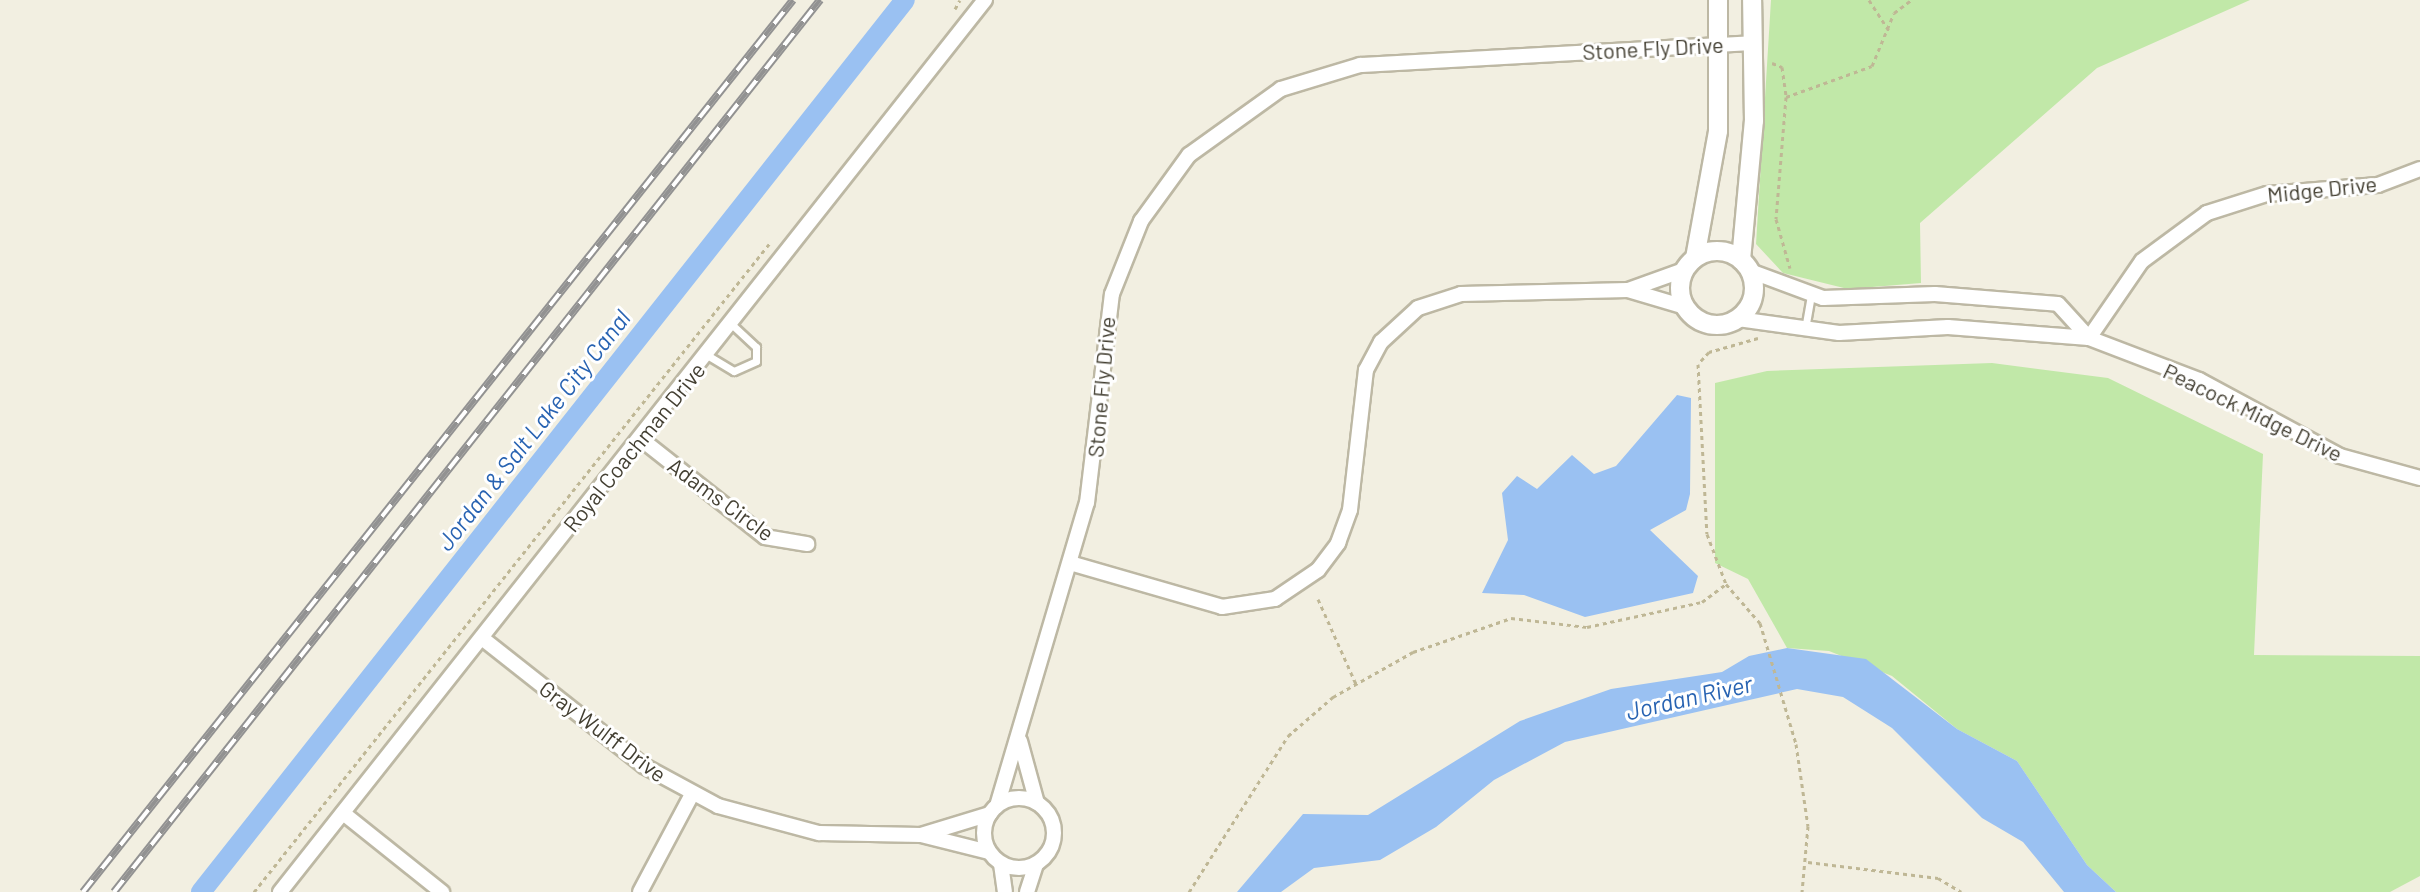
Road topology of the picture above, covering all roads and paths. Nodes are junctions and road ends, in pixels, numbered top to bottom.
1 (960, 0) edge
2 (985, 0) edge
3 (1718, 0) edge
4 (1752, 0) edge
5 (1869, 0) edge
6 (1911, 0) edge
7 (954, 12) dead end
8 (1889, 31) junction
9 (1753, 43) junction
10 (1718, 45) junction
11 (1769, 63) dead end
12 (1786, 97) junction
13 (2420, 169) edge
14 (776, 236) dead end
15 (1690, 264) junction
16 (1746, 265) junction
17 (1785, 285) junction
18 (1628, 290) junction
19 (1811, 296) junction
20 (1685, 307) junction
21 (1738, 319) junction
22 (1772, 320) junction
23 (732, 325) junction
24 (1805, 329) junction
25 (2089, 338) junction
26 (707, 355) junction
27 (641, 439) junction
28 (2420, 478) edge
29 (807, 544) dead end
30 (1070, 563) junction
31 (1726, 584) junction
32 (1318, 599) dead end
33 (482, 638) junction
34 (1356, 684) junction
35 (1020, 741) junction
36 (692, 794) junction
37 (1037, 803) junction
38 (993, 810) junction
39 (343, 813) junction
40 (921, 835) junction
41 (989, 852) junction
42 (1808, 862) junction
43 (1001, 864) junction
44 (1036, 864) junction
45 (254, 892) edge
46 (280, 892) edge
47 (442, 892) edge
48 (640, 892) edge
49 (1005, 892) edge
50 (1027, 892) edge
51 (1189, 892) edge
52 (1802, 892) edge
53 (1961, 892) edge

1 - 7 path
2 - 23 street, Royal Coachman Drive
3 - 10 street
4 - 9 street
5 - 8 path
6 - 8 path
8 - 12 path
9 - 10 street, Stone Fly Drive
9 - 16 street
10 - 15 street
10 - 30 street, Stone Fly Drive
11 - 12 path
12 - 17 path
13 - 25 street, Midge Drive
14 - 45 path
15 - 16 street
15 - 18 street
15 - 20 street
16 - 17 street, Peacock Midge Drive
16 - 21 street
17 - 19 street, Peacock Midge Drive
18 - 20 street
18 - 30 street
19 - 24 lane
19 - 25 street, Peacock Midge Drive
20 - 21 street
21 - 22 street, Peacock Midge Drive
22 - 24 street, Peacock Midge Drive
22 - 31 path
23 - 26 street, Royal Coachman Drive
23 - 26 lane
24 - 25 street, Peacock Midge Drive
25 - 28 street, Peacock Midge Drive
26 - 27 street, Royal Coachman Drive
27 - 29 street, Adams Circle
27 - 33 street, Royal Coachman Drive
30 - 35 street, Stone Fly Drive
31 - 34 path
31 - 42 path
32 - 34 path
33 - 36 street, Gray Wulff Drive
33 - 39 street, Royal Coachman Drive
34 - 51 path
35 - 37 street
35 - 38 street, Stone Fly Drive
36 - 40 street, Gray Wulff Drive
36 - 48 street
37 - 38 street
37 - 44 street
38 - 40 street, Gray Wulff Drive
38 - 41 street
39 - 46 street, Royal Coachman Drive
39 - 47 street
40 - 41 street, Gray Wulff Drive
41 - 43 street
42 - 52 path
42 - 53 path
43 - 44 street
43 - 49 street
44 - 50 street

